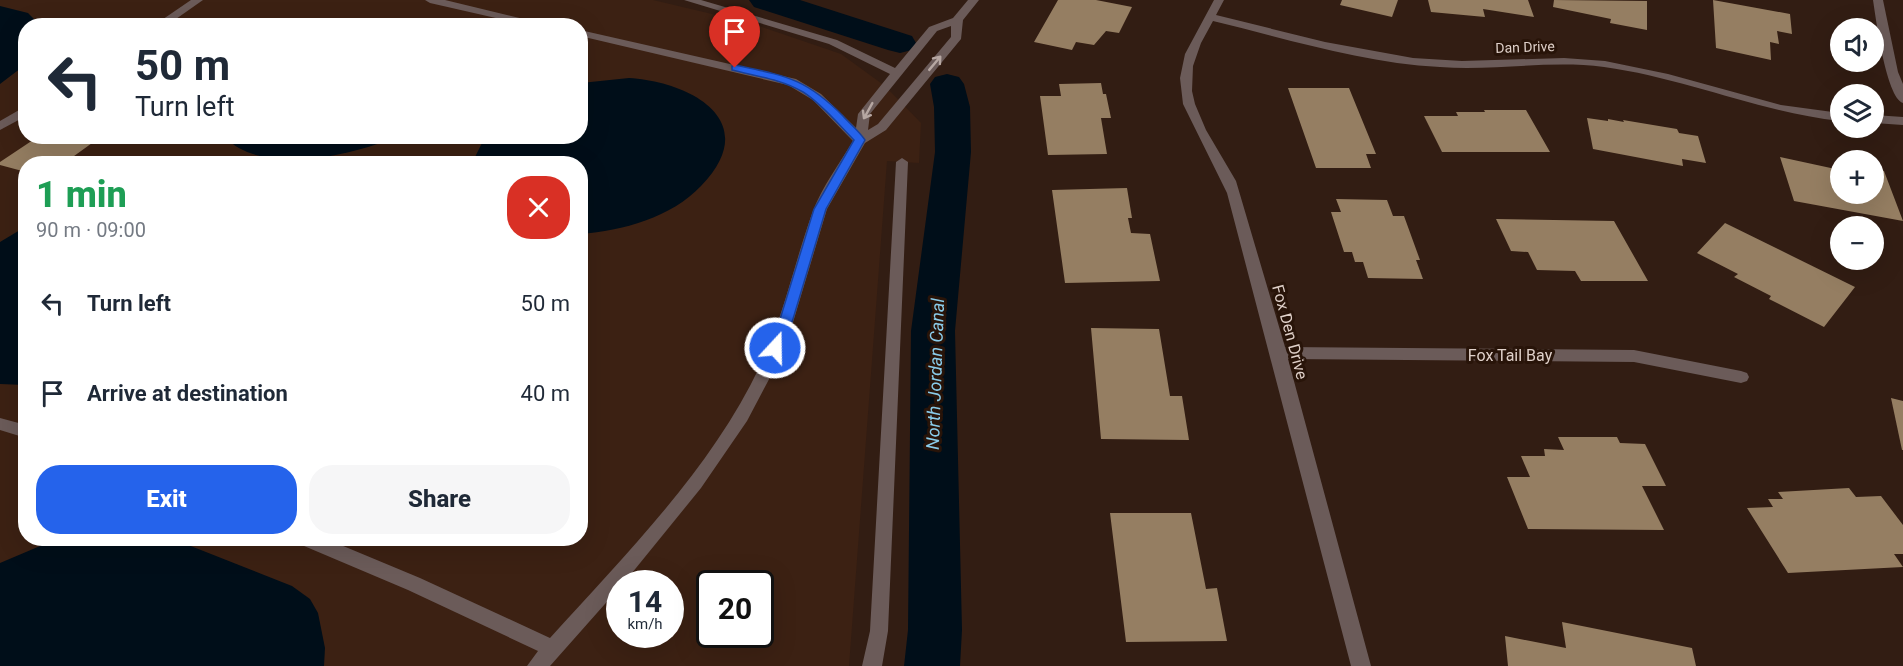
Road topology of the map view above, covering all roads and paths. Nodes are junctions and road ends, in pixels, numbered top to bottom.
1 (198, 0) edge
2 (430, 0) edge
3 (689, 0) edge
4 (974, 0) edge
5 (1220, 0) edge
6 (1878, 0) edge
7 (1210, 17) junction
8 (170, 18) edge
9 (512, 18) edge
10 (957, 20) junction
11 (588, 35) edge
12 (896, 73) junction
13 (1903, 99) edge
14 (18, 115) edge
15 (1830, 116) edge
16 (1884, 119) edge
17 (1903, 120) edge
18 (0, 126) edge
19 (860, 140) junction
20 (902, 162) dead end
21 (1278, 353) junction
22 (1741, 377) dead end
23 (0, 424) edge
24 (18, 430) edge
25 (322, 546) edge
26 (552, 648) junction
27 (537, 666) edge
28 (872, 666) edge
29 (1361, 666) edge

1 - 8 street
2 - 9 street
3 - 12 street
4 - 10 street
5 - 7 street, Fox Den Drive
6 - 13 street
7 - 15 street, Dan Drive
7 - 21 street, Fox Den Drive
10 - 12 street
19 -> 10 street
11 - 19 street
12 -> 19 street
14 - 18 street
16 - 17 street
19 - 26 street
20 - 28 street
21 - 22 street, Fox Tail Bay
21 - 29 street, Fox Den Drive
23 - 24 street
25 - 26 street
26 - 27 street

